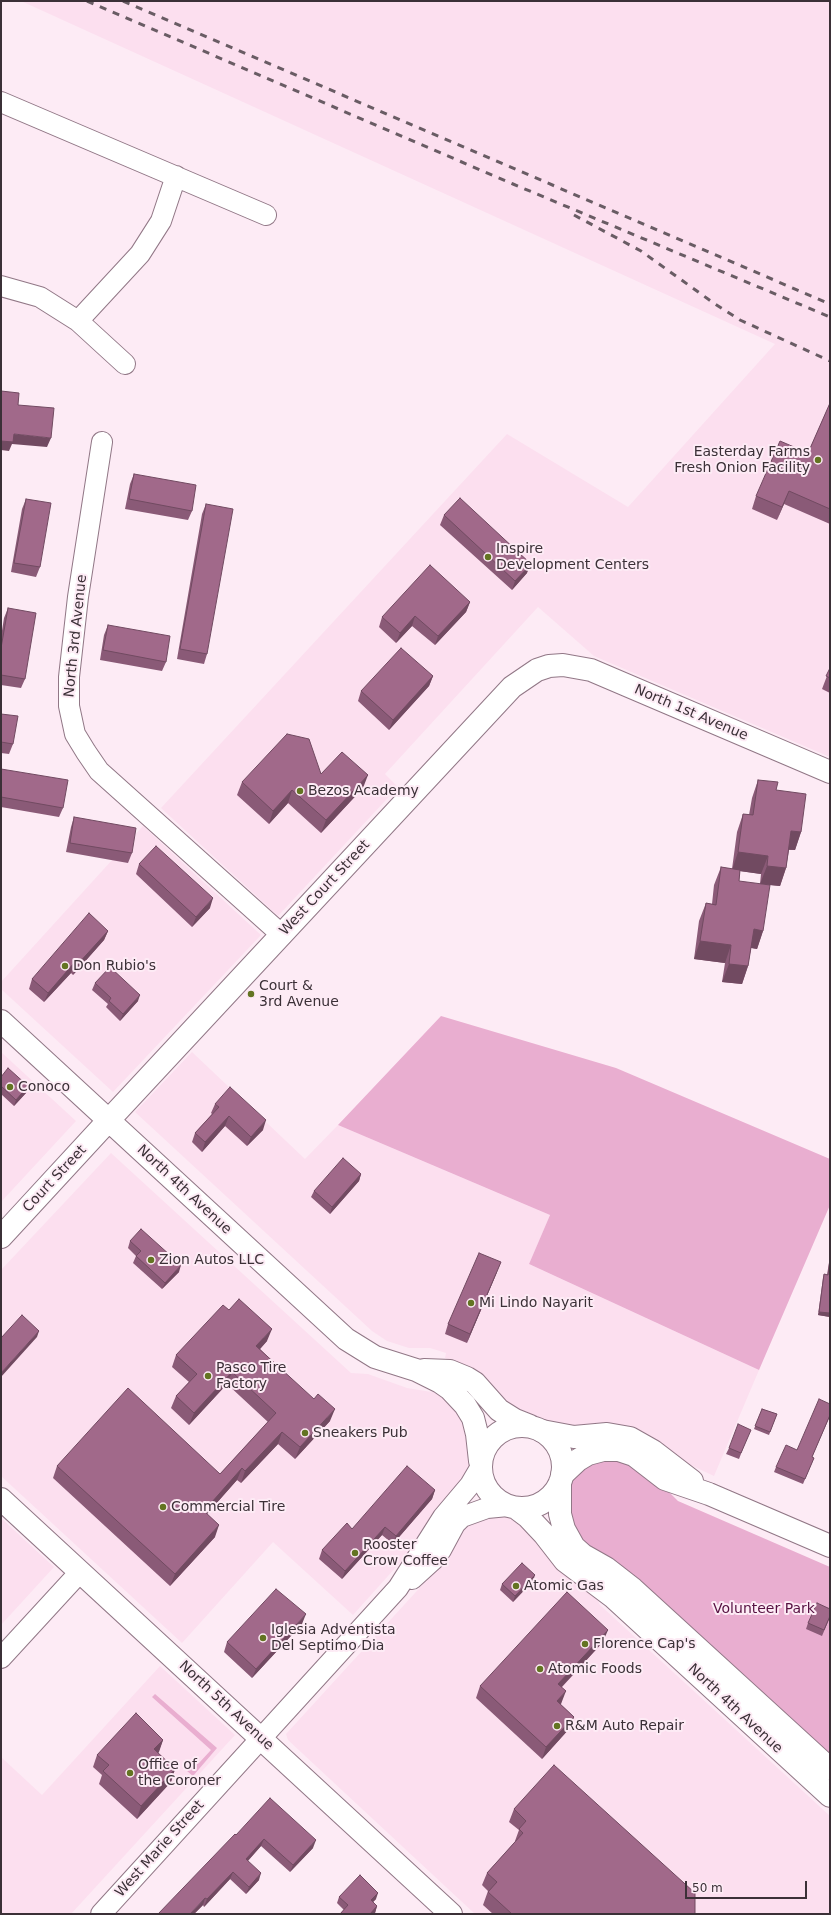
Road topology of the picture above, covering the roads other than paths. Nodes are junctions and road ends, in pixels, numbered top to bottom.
1 (1, 102) edge
2 (176, 176) junction
3 (266, 215) dead end
4 (1, 286) edge
5 (78, 321) junction
6 (125, 364) dead end
7 (102, 442) dead end
8 (549, 666) joint
9 (830, 772) edge
10 (282, 935) junction
11 (1, 1021) edge
12 (108, 1121) junction
13 (1, 1237) edge
14 (416, 1370) junction
15 (538, 1430) junction
16 (480, 1464) junction
17 (561, 1478) junction
18 (709, 1494) junction
19 (1, 1499) edge
20 (512, 1507) junction
21 (830, 1546) edge
22 (80, 1572) junction
23 (398, 1588) junction
24 (1, 1658) edge
25 (261, 1739) junction
26 (830, 1769) edge
27 (830, 1796) edge
28 (444, 1912) edge
29 (101, 1914) edge

1 - 2 street
2 - 3 street
2 - 5 street
4 - 5 street
5 - 6 street
7 - 10 street, North 3rd Avenue
8 - 9 main road, North 1st Avenue
8 - 10 main road, West Court Street
10 - 12 main road, West Court Street
11 - 12 main road, North 4th Avenue
12 - 13 main road, Court Street
12 - 14 main road, North 4th Avenue
14 - 15 main road, North 4th Avenue
14 - 16 main road, North 4th Avenue
15 - 16 main road
15 - 17 main road
15 - 18 main road
16 - 20 main road
16 - 23 street, West Marie Street
17 - 18 main road
17 - 20 main road
17 - 26 main road, North 4th Avenue
18 - 21 main road
19 - 22 main road, North 5th Avenue
20 - 23 street, West Marie Street
20 - 27 main road, North 4th Avenue
22 - 24 street
22 - 25 main road, North 5th Avenue
23 - 25 street, West Marie Street
25 - 28 main road, North 5th Avenue
25 - 29 street, West Marie Street

